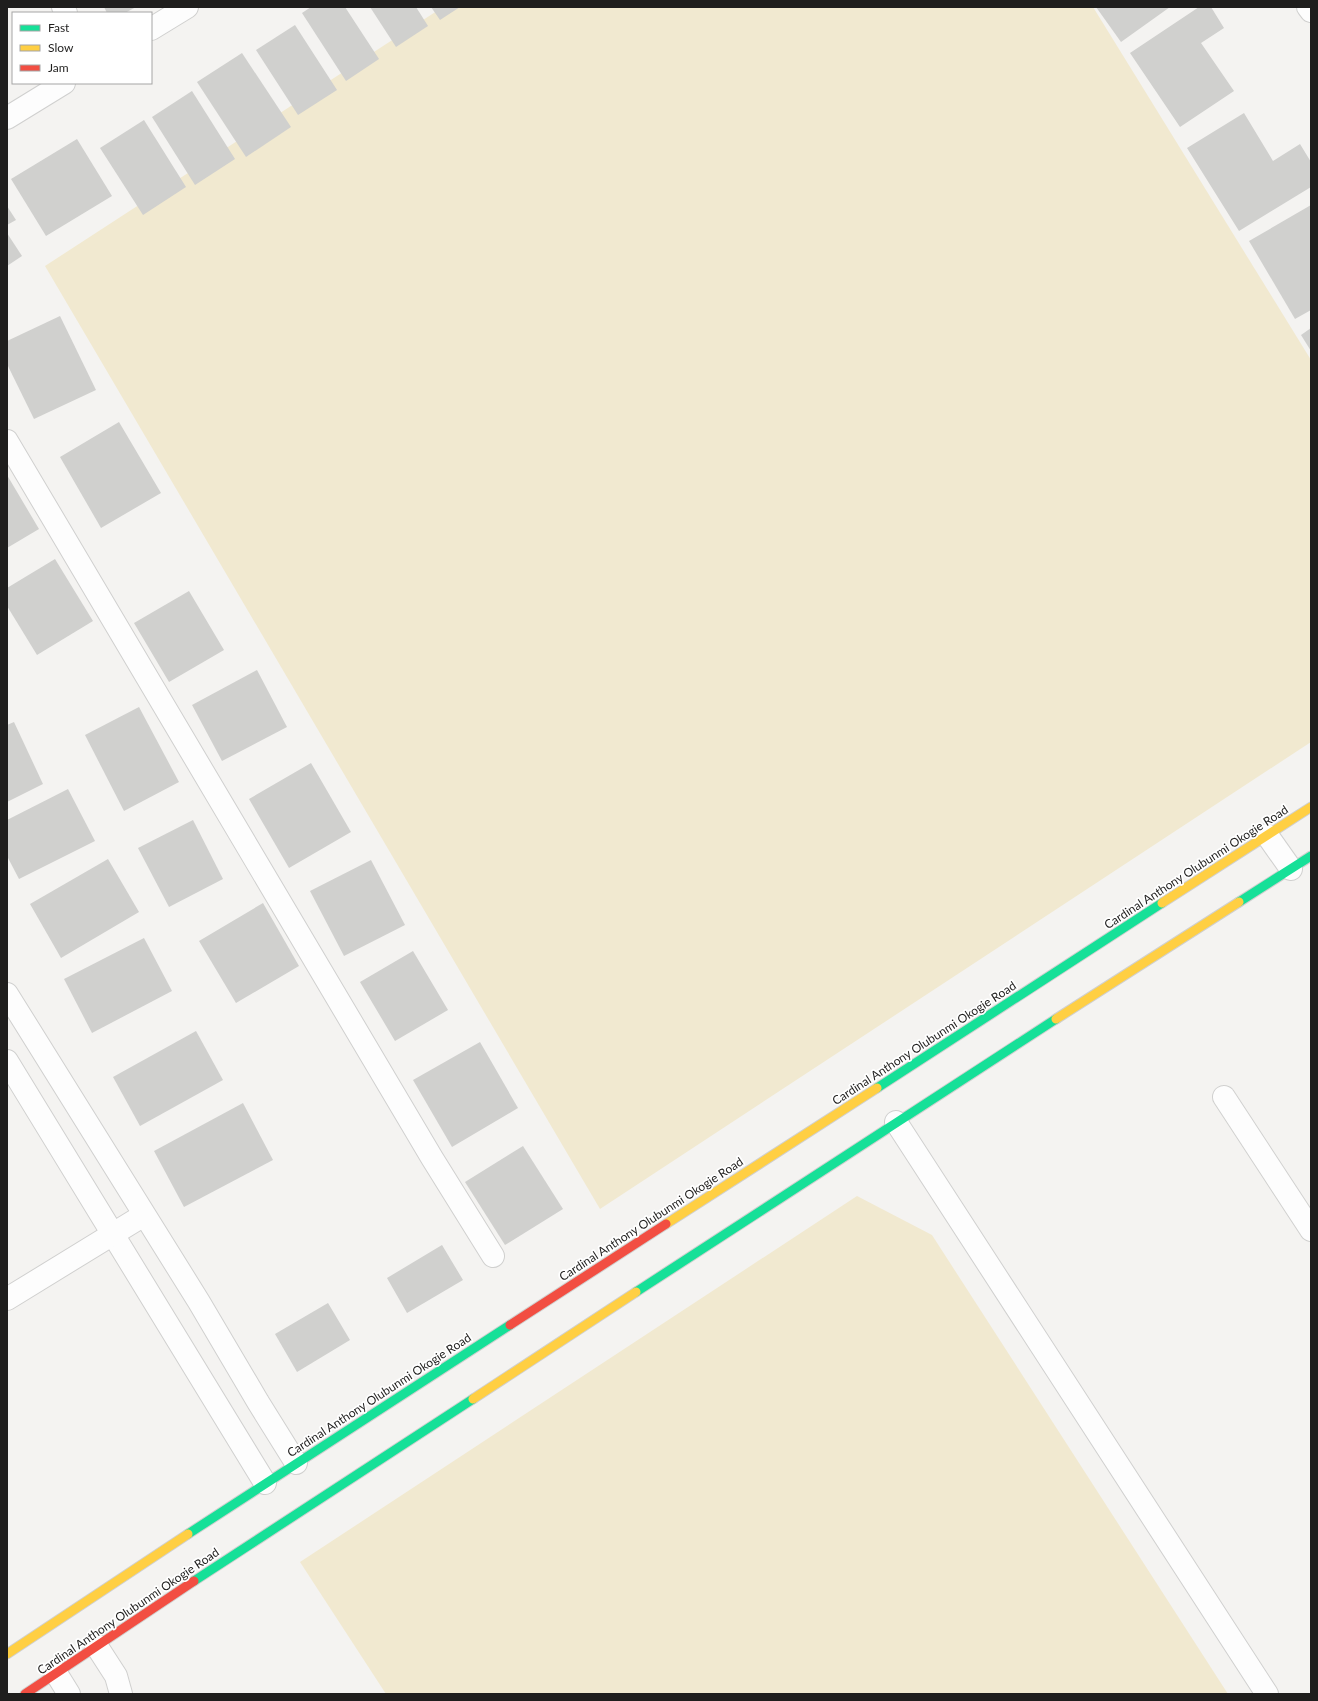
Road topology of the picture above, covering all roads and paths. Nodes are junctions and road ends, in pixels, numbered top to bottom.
1 (186, 7) edge
2 (1308, 7) edge
3 (1311, 11) edge
4 (152, 28) edge
5 (62, 84) edge
6 (7, 118) edge
7 (7, 441) edge
8 (1311, 807) edge
9 (1267, 835) junction
10 (1311, 856) edge
11 (1291, 869) junction
12 (7, 994) edge
13 (7, 1061) edge
14 (1224, 1097) dead end
15 (896, 1122) junction
16 (144, 1215) junction
17 (1311, 1230) edge
18 (114, 1234) junction
19 (493, 1256) dead end
20 (7, 1299) edge
21 (296, 1462) junction
22 (265, 1483) junction
23 (96, 1645) junction
24 (7, 1654) edge
25 (56, 1673) junction
26 (25, 1694) edge
27 (69, 1694) edge
28 (121, 1694) edge
29 (1267, 1694) edge

1 - 4 street
2 - 3 street
5 - 6 street
7 - 19 street
8 - 9 street, Cardinal Anthony Olubunmi Okogie Road
9 - 11 street
9 - 21 street, Cardinal Anthony Olubunmi Okogie Road
10 - 11 street, Cardinal Anthony Olubunmi Okogie Road
11 - 15 street, Cardinal Anthony Olubunmi Okogie Road
12 - 16 street
13 - 18 street
14 - 17 street
15 - 23 street, Cardinal Anthony Olubunmi Okogie Road
15 - 29 street
16 - 18 street
16 - 21 street
18 - 20 street
18 - 22 street
21 - 22 street, Cardinal Anthony Olubunmi Okogie Road
22 - 24 street, Cardinal Anthony Olubunmi Okogie Road
23 - 25 street, Cardinal Anthony Olubunmi Okogie Road
23 - 28 street
25 - 26 street, Cardinal Anthony Olubunmi Okogie Road
25 - 27 street

